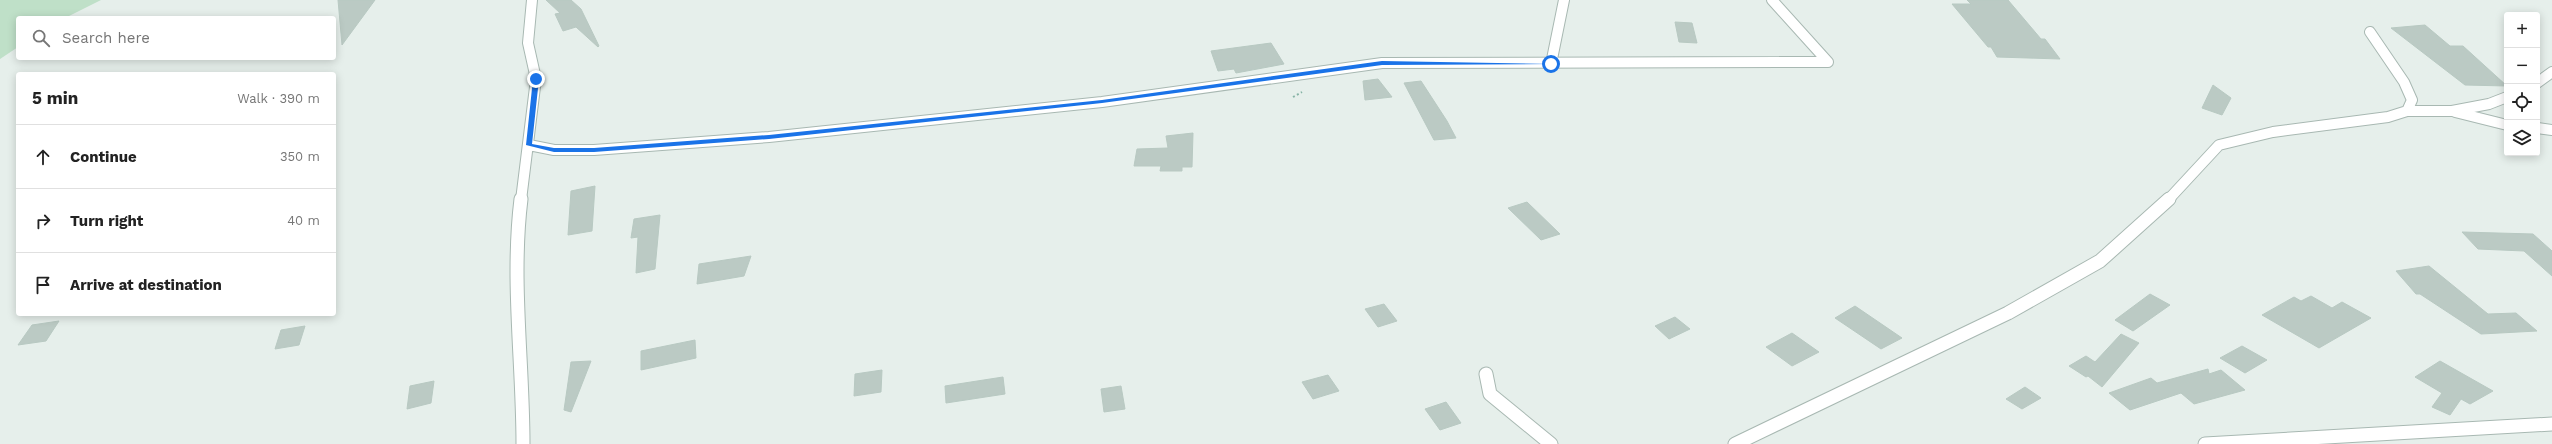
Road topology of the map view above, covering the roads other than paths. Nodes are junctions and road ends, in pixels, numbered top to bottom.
1 (532, 0) edge
2 (1564, 0) edge
3 (1772, 0) edge
4 (2370, 32) dead end
5 (1551, 64) junction
6 (2552, 72) edge
7 (2540, 81) edge
8 (2504, 98) edge
9 (2406, 111) junction
10 (2452, 111) junction
11 (2504, 123) edge
12 (2540, 128) edge
13 (2552, 130) edge
14 (529, 145) junction
15 (1486, 374) dead end
16 (2552, 424) edge
17 (523, 444) edge
18 (1551, 444) edge
19 (1735, 444) edge
20 (2205, 444) edge

1 - 14 street
2 - 5 street
3 - 5 street
4 - 9 street
5 - 14 street
6 - 7 street
8 - 10 street
9 - 10 street
9 - 19 street
10 - 11 street
12 - 13 street
14 - 17 street
15 - 18 street
16 - 20 street

